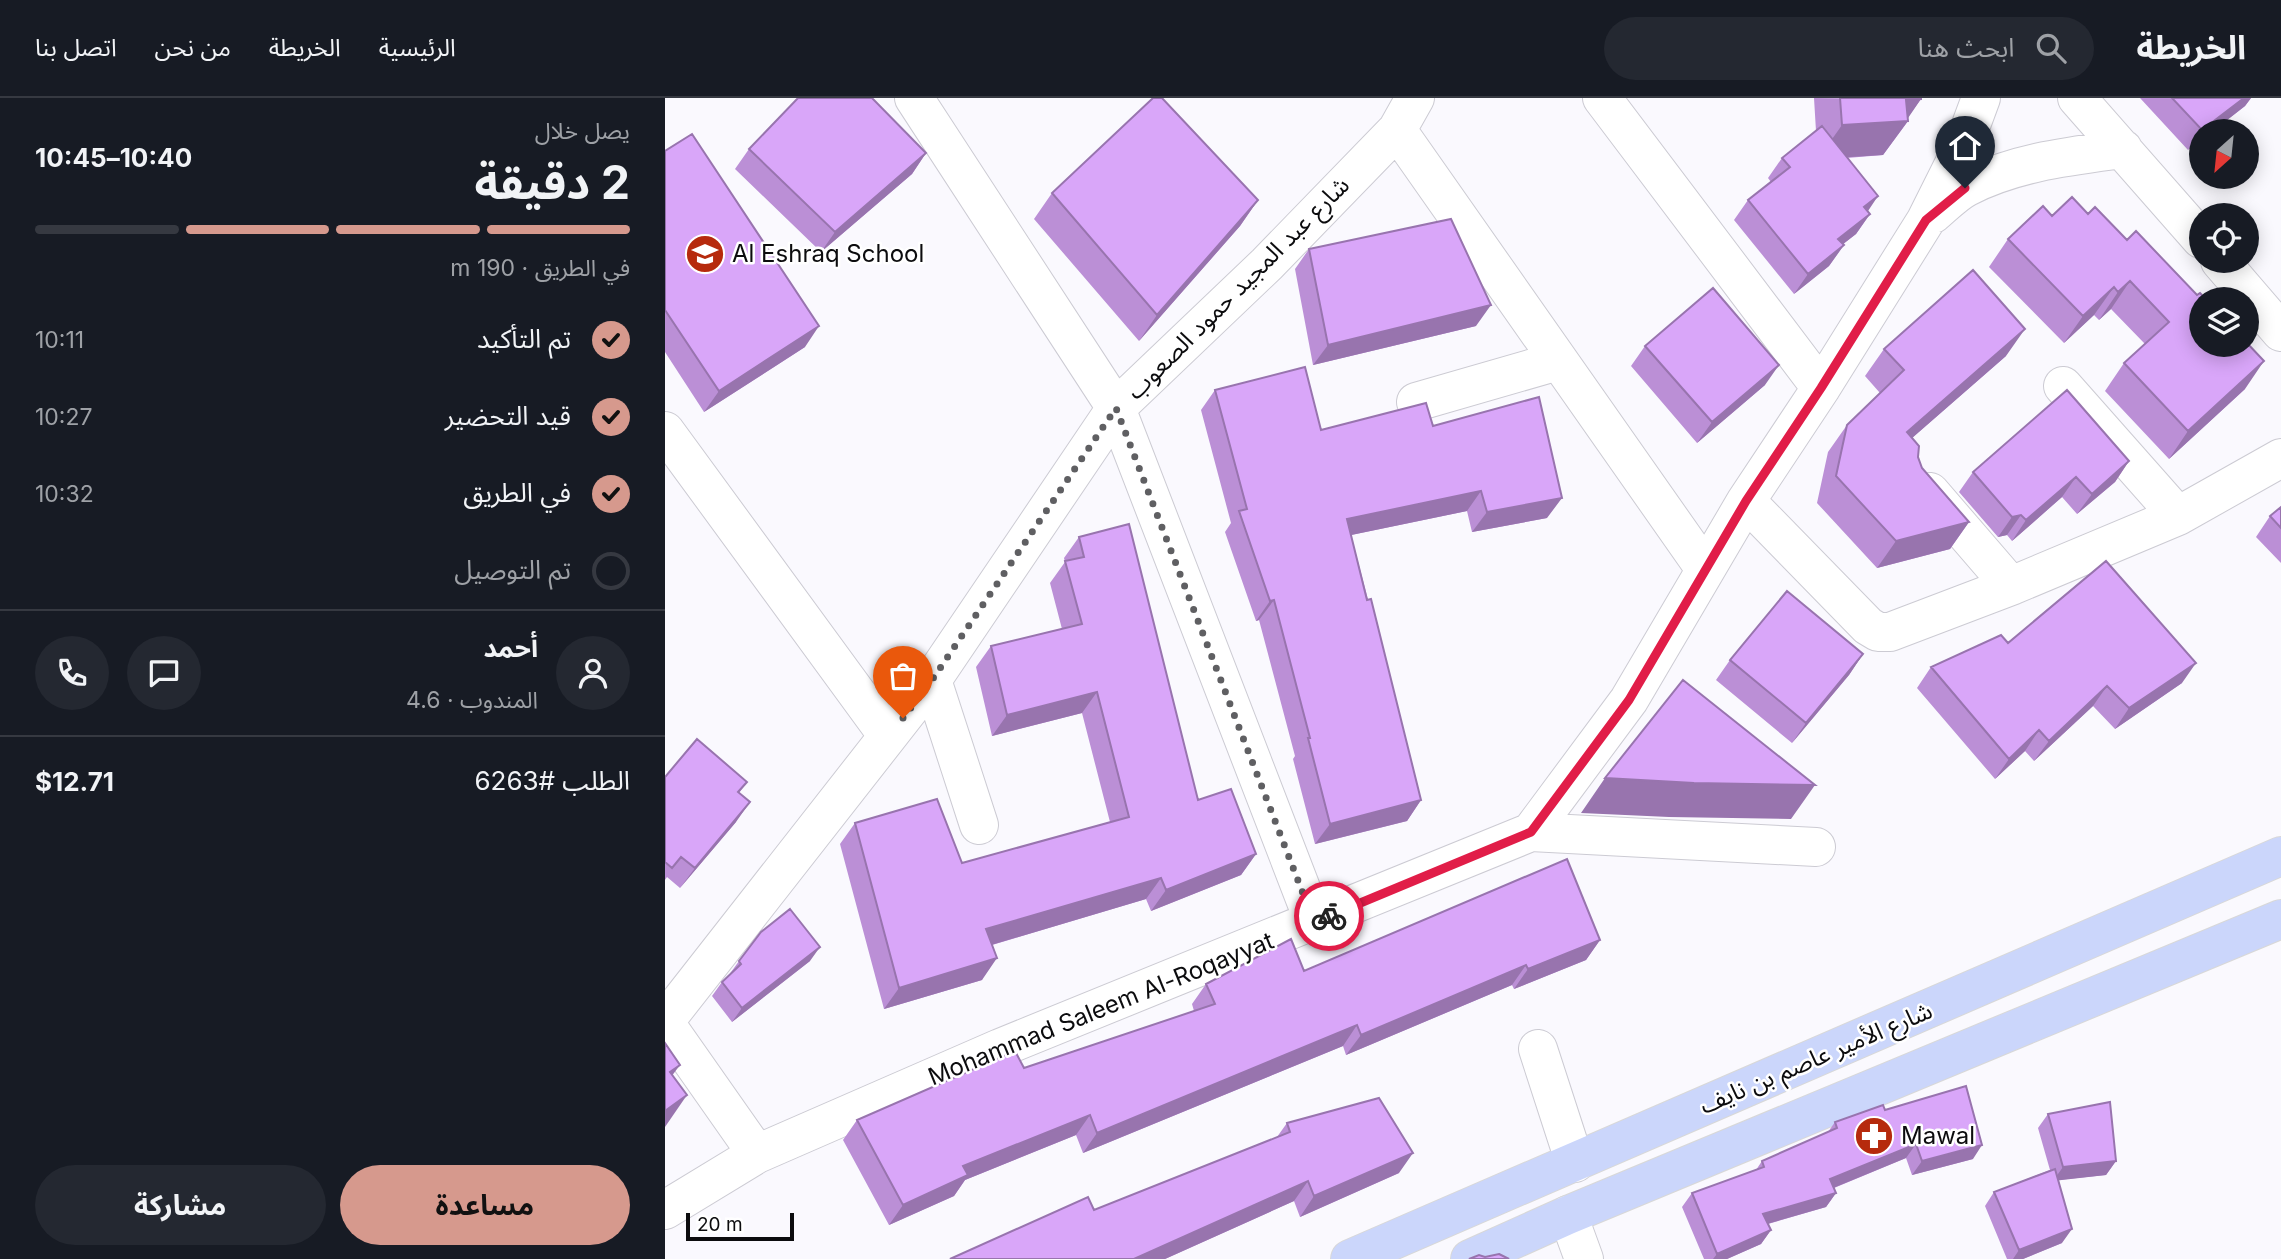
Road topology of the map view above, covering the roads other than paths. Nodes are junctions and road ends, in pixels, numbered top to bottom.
1 (914, 98) edge
2 (1602, 98) edge
3 (1981, 98) edge
4 (2077, 98) edge
5 (1406, 114) edge
6 (2123, 149) junction
7 (1926, 220) junction
8 (2189, 225) edge
9 (2234, 273) edge
10 (2274, 309) edge
11 (1558, 361) junction
12 (2063, 386) dead end
13 (1821, 388) junction
14 (1416, 402) edge
15 (1116, 408) junction
16 (665, 432) edge
17 (2281, 458) edge
18 (1920, 481) edge
19 (1746, 501) junction
20 (2178, 516) junction
21 (1705, 569) junction
22 (2011, 586) junction
23 (932, 680) junction
24 (888, 736) junction
25 (979, 825) dead end
26 (1531, 832) junction
27 (1816, 847) dead end
28 (2281, 856) edge
29 (2281, 919) edge
30 (1314, 922) junction
31 (665, 1022) edge
32 (1538, 1049) dead end
33 (757, 1154) junction
34 (1575, 1163) junction
35 (665, 1210) edge
36 (1569, 1215) junction
37 (1350, 1259) edge
38 (1470, 1259) edge
39 (1584, 1259) edge

1 - 15 street
2 - 13 street
3 - 7 street
4 - 6 street
5 - 11 street
5 - 15 street, شارع عبد المجيد حمود الصعوب
6 - 7 street
6 - 8 street
7 - 13 street
9 - 10 street
11 - 14 street
11 - 21 street
12 - 20 street
13 - 19 street
15 - 23 street, شارع عبد المجيد حمود الصعوب
15 - 30 street
16 - 24 street
17 - 20 street
18 - 22 street
19 - 21 street
19 - 22 street
20 - 22 street
21 - 26 street
23 - 24 street, شارع عبد المجيد حمود الصعوب
23 - 25 street
24 - 31 street, شارع عبد المجيد حمود الصعوب
26 - 27 street
26 - 30 street, Mohammad Saleem Al-Roqayyat
28 - 34 main road, شارع الأمير عاصم بن نايف
29 - 36 main road, شارع الأمير عاصم بن نايف
30 - 33 street, Mohammad Saleem Al-Roqayyat
31 - 33 street
32 - 34 street
33 - 35 street, Mohammad Saleem Al-Roqayyat
34 - 37 main road, شارع الأمير عاصم بن نايف
36 - 38 main road, شارع الأمير عاصم بن نايف
36 - 39 street

